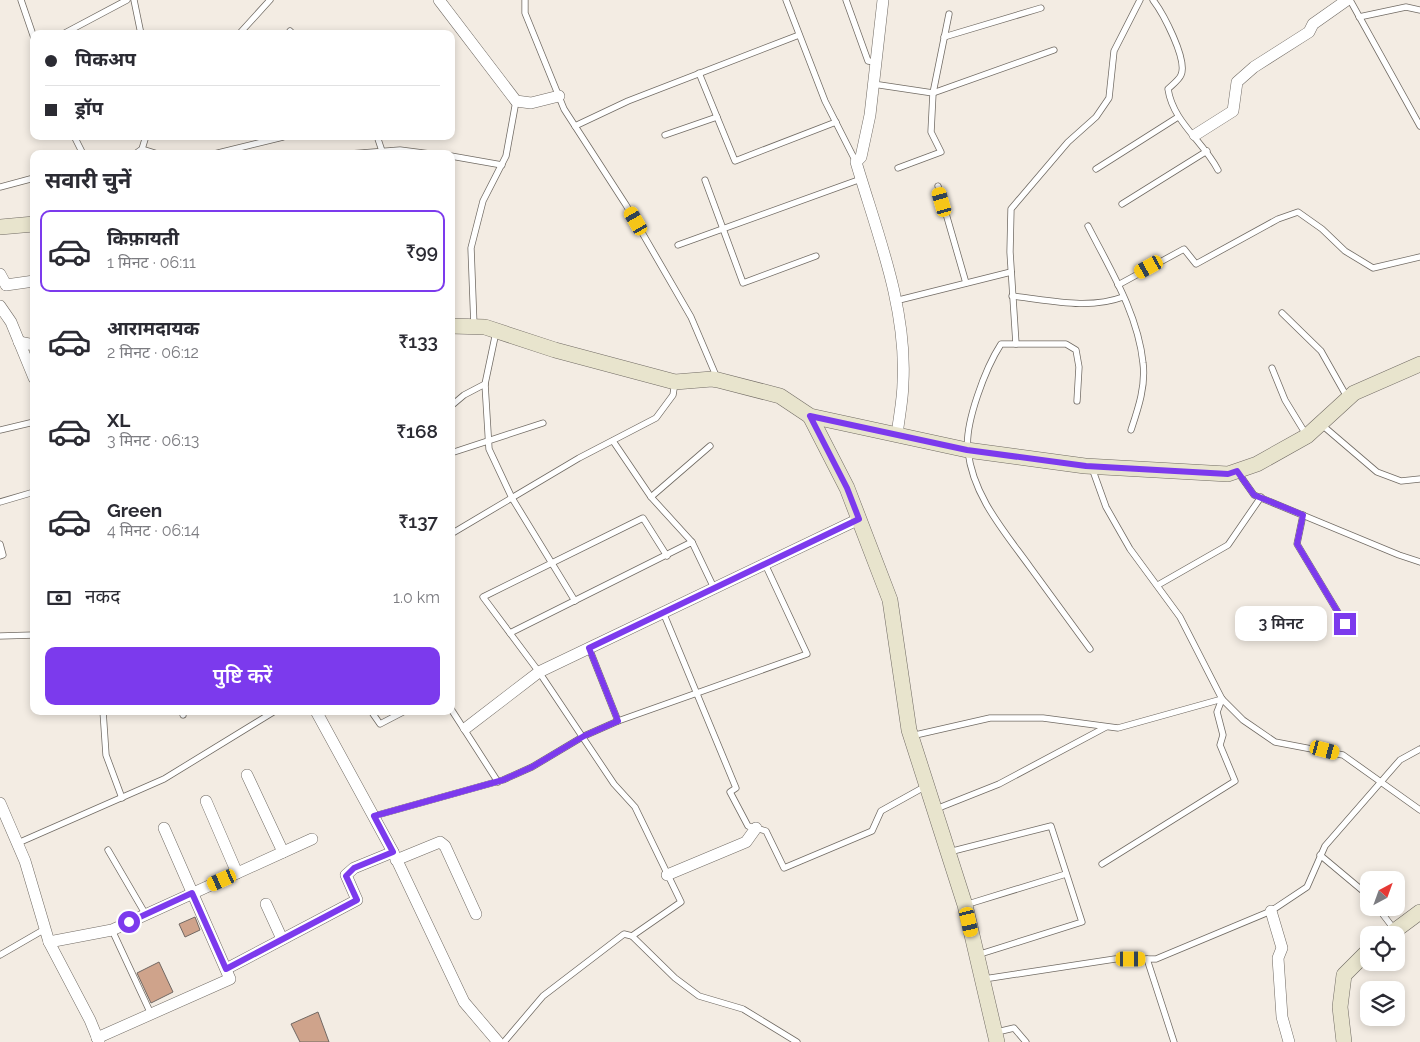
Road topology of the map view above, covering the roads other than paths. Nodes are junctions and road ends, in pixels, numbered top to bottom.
1 (20, 0) edge
2 (127, 0) edge
3 (134, 0) edge
4 (270, 0) edge
5 (439, 0) edge
6 (525, 0) edge
7 (786, 0) edge
8 (846, 0) edge
9 (883, 0) edge
10 (1140, 0) edge
11 (1348, 0) edge
12 (1157, 1) edge
13 (1041, 8) dead end
14 (1420, 10) edge
15 (949, 14) dead end
16 (1359, 17) junction
17 (31, 30) edge
18 (71, 30) edge
19 (139, 30) edge
20 (243, 30) edge
21 (799, 35) junction
22 (944, 37) junction
23 (1054, 50) dead end
24 (875, 62) junction
25 (699, 73) junction
26 (873, 84) junction
27 (932, 93) junction
28 (559, 96) junction
29 (516, 101) junction
30 (718, 117) junction
31 (1178, 117) junction
32 (836, 122) junction
33 (575, 126) junction
34 (1420, 126) edge
35 (665, 135) dead end
36 (1195, 135) junction
37 (145, 140) edge
38 (271, 140) edge
39 (142, 148) junction
40 (140, 150) edge
41 (147, 150) edge
42 (230, 150) edge
43 (1206, 150) junction
44 (455, 157) edge
45 (856, 162) junction
46 (502, 165) junction
47 (898, 168) dead end
48 (1096, 169) dead end
49 (1218, 170) dead end
50 (30, 179) edge
51 (861, 179) junction
52 (705, 180) dead end
53 (938, 186) dead end
54 (0, 187) edge
55 (1122, 204) dead end
56 (30, 224) edge
57 (1088, 226) dead end
58 (0, 227) edge
59 (723, 229) junction
60 (678, 245) dead end
61 (816, 256) dead end
62 (1420, 257) edge
63 (1011, 272) junction
64 (0, 274) edge
65 (30, 281) edge
66 (966, 283) junction
67 (1118, 284) junction
68 (1012, 296) junction
69 (1124, 297) junction
70 (895, 301) junction
71 (0, 306) edge
72 (1282, 313) dead end
73 (455, 326) edge
74 (474, 326) junction
75 (496, 331) junction
76 (19, 342) junction
77 (30, 344) edge
78 (1016, 344) junction
79 (1420, 364) edge
80 (30, 368) edge
81 (1272, 368) dead end
82 (718, 380) junction
83 (675, 382) junction
84 (485, 384) junction
85 (1348, 399) junction
86 (1077, 400) dead end
87 (455, 403) edge
88 (810, 416) junction
89 (30, 423) edge
90 (543, 424) dead end
91 (1320, 424) junction
92 (0, 430) edge
93 (1131, 430) dead end
94 (898, 435) junction
95 (1307, 436) junction
96 (489, 441) junction
97 (613, 441) junction
98 (710, 446) dead end
99 (967, 450) junction
100 (455, 452) edge
101 (1092, 466) junction
102 (1237, 471) junction
103 (1420, 479) edge
104 (30, 493) edge
105 (651, 496) junction
106 (1261, 497) junction
107 (512, 498) junction
108 (0, 502) edge
109 (1303, 515) junction
110 (859, 519) junction
111 (455, 532) edge
112 (692, 542) junction
113 (0, 544) edge
114 (0, 556) edge
115 (667, 556) junction
116 (1420, 562) edge
117 (552, 564) junction
118 (765, 564) junction
119 (1158, 585) junction
120 (714, 588) junction
121 (575, 601) junction
122 (663, 612) junction
123 (1345, 624) dead end
124 (510, 633) junction
125 (30, 635) edge
126 (0, 636) edge
127 (589, 648) junction
128 (1090, 649) dead end
129 (539, 672) junction
130 (698, 694) junction
131 (1222, 699) junction
132 (455, 714) edge
133 (104, 715) edge
134 (269, 715) edge
135 (318, 715) edge
136 (374, 715) edge
137 (397, 715) edge
138 (618, 721) junction
139 (1106, 727) junction
140 (466, 728) junction
141 (584, 736) junction
142 (911, 736) junction
143 (1420, 749) edge
144 (247, 775) dead end
145 (498, 782) junction
146 (1381, 782) junction
147 (926, 786) junction
148 (122, 798) junction
149 (206, 802) dead end
150 (0, 804) edge
151 (934, 810) junction
152 (1420, 810) edge
153 (374, 816) junction
154 (164, 828) dead end
155 (756, 828) junction
156 (312, 839) dead end
157 (18, 843) junction
158 (108, 850) dead end
159 (283, 852) junction
160 (949, 852) junction
161 (1320, 855) junction
162 (394, 856) junction
163 (1102, 864) dead end
164 (237, 873) junction
165 (1066, 874) junction
166 (668, 875) junction
167 (1360, 888) edge
168 (192, 893) junction
169 (266, 904) dead end
170 (965, 905) junction
171 (1272, 911) junction
172 (1420, 912) edge
173 (476, 914) dead end
174 (146, 915) junction
175 (1402, 926) edge
176 (45, 929) junction
177 (112, 930) junction
178 (632, 936) junction
179 (282, 940) junction
180 (48, 942) junction
181 (0, 954) edge
182 (977, 955) junction
183 (1147, 959) junction
184 (1360, 959) edge
185 (226, 969) junction
186 (982, 980) junction
187 (151, 1014) junction
188 (996, 1037) edge
189 (98, 1040) edge
190 (498, 1042) edge
191 (504, 1042) edge
192 (796, 1042) edge
193 (1026, 1042) edge
194 (1174, 1042) edge
195 (1289, 1042) edge
196 (1344, 1042) edge

1 - 17 lane
2 - 18 lane
3 - 19 lane
4 - 20 lane
5 - 29 street
6 - 28 lane
7 - 21 lane
8 - 24 lane
9 - 24 street
10 - 63 lane
11 - 16 lane
11 - 36 street
12 - 31 lane
13 - 22 lane
14 - 16 lane
15 - 22 lane
16 - 34 lane
21 - 25 lane
21 - 32 lane
22 - 27 lane
23 - 27 lane
24 - 26 street
25 - 30 lane
25 - 33 lane
26 - 27 lane
26 - 45 street
27 - 47 lane
28 - 29 street
28 - 33 lane
29 - 46 lane
30 - 32 lane
30 - 35 lane
31 - 36 lane
31 - 48 lane
32 - 45 lane
33 - 82 lane
36 - 43 lane
37 - 39 lane
38 - 42 lane
39 - 40 lane
39 - 41 lane
43 - 49 lane
43 - 55 lane
44 - 46 lane
45 - 51 street
46 - 74 lane
50 - 54 lane
51 - 59 lane
51 - 70 street
52 - 59 lane
53 - 66 lane
56 - 58 street
57 - 67 lane
59 - 60 lane
59 - 61 lane
62 - 67 lane
63 - 66 lane
63 - 68 lane
64 - 65 street
66 - 70 lane
67 - 69 lane
68 - 69 lane
68 - 78 lane
69 - 93 lane
70 - 94 street
71 - 76 street
72 - 85 lane
73 - 74 street
74 - 75 street
75 - 83 street
75 - 84 lane
76 - 77 street
76 - 80 street
78 - 86 lane
78 - 99 lane
79 - 85 street
81 - 95 lane
82 - 83 street
82 - 88 street
83 - 97 lane
84 - 87 lane
84 - 96 lane
85 - 91 street
88 - 94 street
88 - 110 street
89 - 92 lane
90 - 96 lane
91 - 95 street
91 - 103 lane
94 - 99 street
95 - 102 street
96 - 100 lane
96 - 107 lane
97 - 105 lane
97 - 107 lane
98 - 105 lane
99 - 101 street
99 - 128 lane
101 - 102 street
101 - 119 lane
102 - 106 lane
104 - 108 lane
105 - 112 lane
106 - 109 lane
106 - 119 lane
107 - 111 lane
107 - 117 lane
109 - 116 lane
109 - 123 lane
110 - 118 street
110 - 142 street
112 - 115 lane
112 - 120 lane
113 - 114 lane
115 - 117 lane
115 - 121 lane
117 - 121 lane
117 - 124 lane
118 - 120 street
118 - 130 lane
119 - 131 lane
120 - 122 street
121 - 124 lane
122 - 127 street
122 - 130 lane
124 - 129 lane
125 - 126 lane
127 - 129 street
127 - 138 lane
129 - 140 street
129 - 141 lane
130 - 138 lane
130 - 155 lane
131 - 139 lane
131 - 146 lane
131 - 163 lane
132 - 140 lane
133 - 148 lane
134 - 148 lane
135 - 153 street
136 - 137 lane
138 - 141 lane
139 - 142 lane
139 - 151 lane
140 - 145 lane
141 - 145 lane
141 - 166 lane
142 - 147 street
143 - 146 lane
144 - 159 street
145 - 153 lane
146 - 152 lane
146 - 161 lane
147 - 151 street
147 - 155 lane
148 - 157 lane
149 - 164 street
150 - 157 street
151 - 160 street
153 - 162 street
154 - 168 street
155 - 166 street
156 - 159 street
157 - 176 street
158 - 174 lane
159 - 164 street
160 - 165 lane
160 - 170 street
161 - 167 lane
161 - 171 lane
162 - 173 street
162 - 179 street
162 - 190 street
164 - 168 street
165 - 170 lane
165 - 182 lane
166 - 178 lane
168 - 174 street
168 - 185 street
169 - 179 street
170 - 182 street
171 - 183 lane
171 - 195 street
172 - 175 street
174 - 177 street
176 - 180 street
176 - 181 lane
177 - 180 street
177 - 187 lane
178 - 191 lane
178 - 192 lane
179 - 185 street
180 - 189 street
182 - 186 street
183 - 186 lane
183 - 194 lane
184 - 196 street
185 - 187 street
186 - 188 street
187 - 189 street
188 - 193 lane

